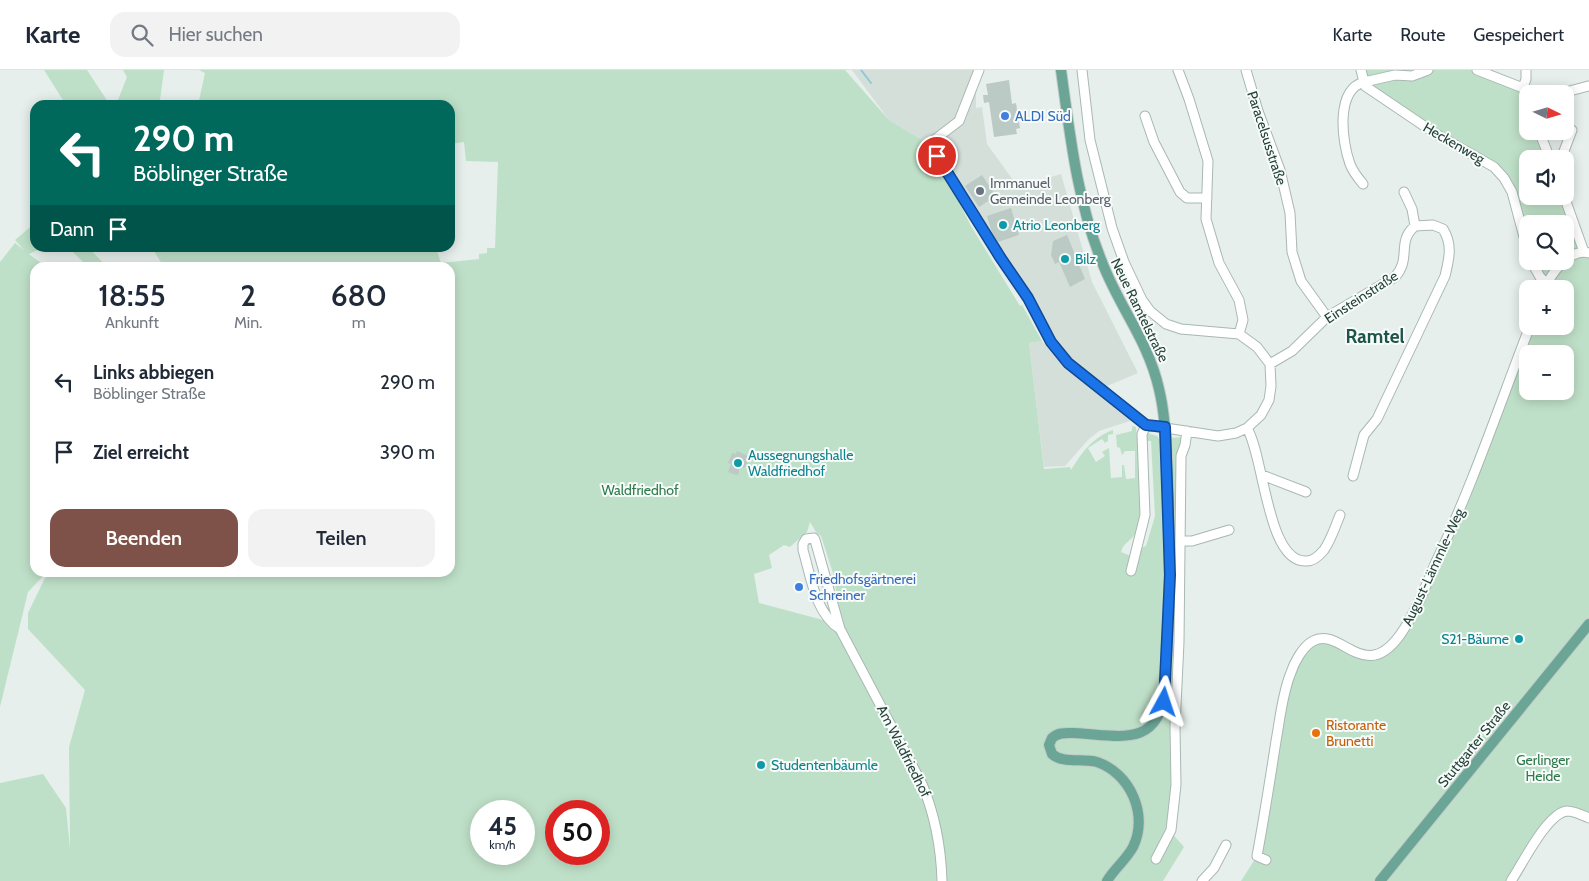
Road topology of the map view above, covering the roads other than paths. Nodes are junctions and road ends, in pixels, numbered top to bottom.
1 (978, 70) edge
2 (1061, 70) edge
3 (1082, 70) edge
4 (1178, 70) edge
5 (1246, 70) edge
6 (1361, 70) edge
7 (1428, 70) edge
8 (1477, 70) edge
9 (1526, 70) edge
10 (1500, 74) edge
11 (1364, 82) junction
12 (1523, 85) edge
13 (1519, 86) edge
14 (1588, 86) edge
15 (1574, 90) edge
16 (1145, 116) dead end
17 (1363, 184) dead end
18 (1404, 192) dead end
19 (1207, 198) junction
20 (1568, 205) edge
21 (1519, 218) edge
22 (1415, 226) junction
23 (1586, 252) edge
24 (1551, 280) edge
25 (1326, 317) junction
26 (1239, 334) junction
27 (1527, 335) edge
28 (1270, 364) junction
29 (1146, 425) junction
30 (1165, 427) junction
31 (1248, 428) junction
32 (1187, 431) junction
33 (1262, 475) junction
34 (1353, 476) dead end
35 (1306, 492) dead end
36 (1340, 516) dead end
37 (1229, 530) dead end
38 (1181, 541) junction
39 (1130, 571) dead end
40 (1589, 624) edge
41 (840, 629) junction
42 (1589, 818) edge
43 (1226, 845) dead end
44 (1156, 859) dead end
45 (1266, 860) dead end
46 (942, 881) edge
47 (1107, 881) edge
48 (1202, 881) edge
49 (1380, 881) edge
50 (1511, 881) edge

1 - 29 street
2 - 30 main road, Neue Ramtelstraße
3 - 26 street
4 - 19 street
5 - 25 street, Paracelsusstraße
6 - 11 street
7 - 11 street
8 - 10 street
9 - 12 street
10 - 13 street
11 - 17 street
11 - 21 street, Heckenweg
14 - 15 street
16 - 19 street
18 - 22 street
19 - 26 street
20 - 23 street
22 - 25 street, Einsteinstraße
22 - 34 street
23 - 24 street
25 - 28 street, Einsteinstraße
26 - 28 street
27 - 45 street, August-Lämmle-Weg
28 - 31 street
29 - 30 street
29 - 39 street
30 - 32 street
30 - 47 main road, Neue Ramtelstraße
31 - 32 street
31 - 33 street
32 - 38 street
33 - 35 street
33 - 36 street
37 - 38 street
38 - 44 street
40 - 49 main road, Stuttgarter Straße
41 - 41 street, Am Waldfriedhof
41 - 46 street, Am Waldfriedhof
42 - 50 street
43 - 48 street

